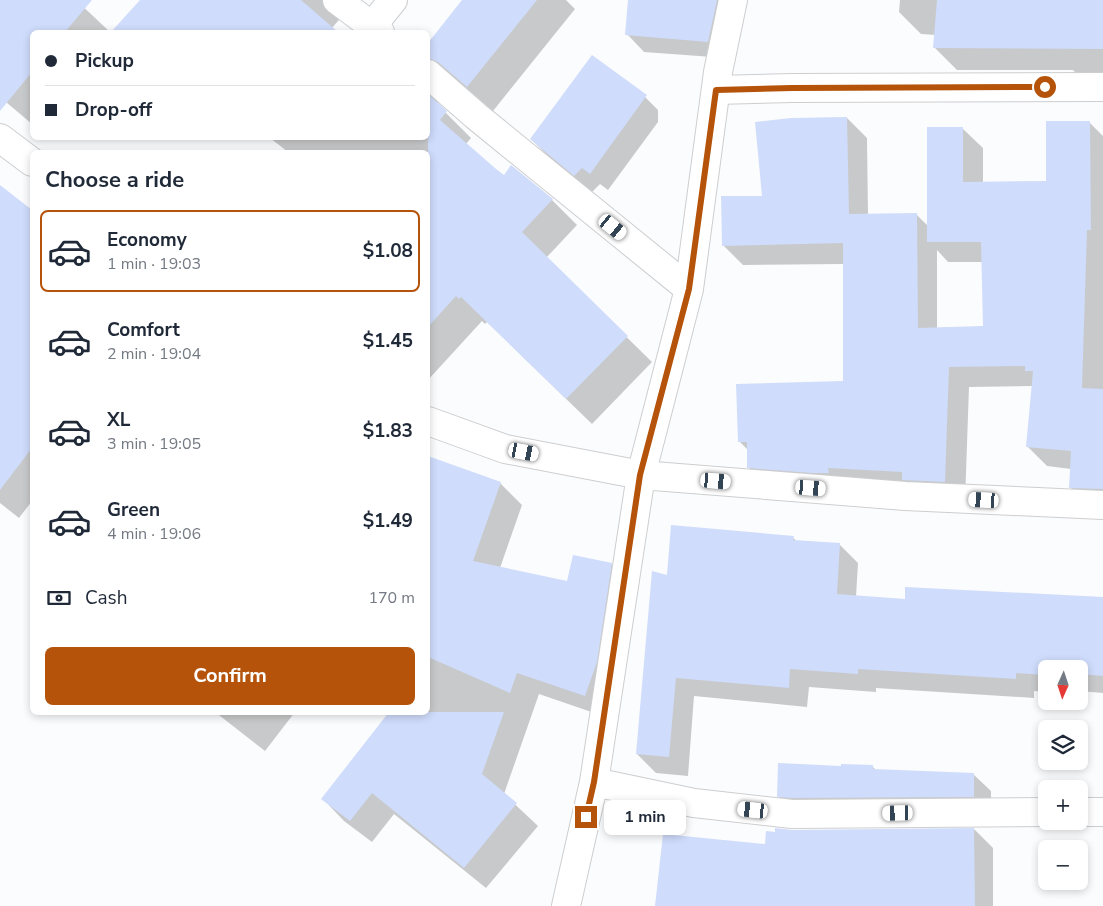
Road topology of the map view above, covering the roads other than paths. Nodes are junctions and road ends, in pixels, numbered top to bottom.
1 (337, 0) edge
2 (392, 0) edge
3 (733, 0) edge
4 (376, 29) edge
5 (430, 76) edge
6 (1103, 87) edge
7 (716, 90) junction
8 (0, 138) edge
9 (30, 160) edge
10 (689, 289) junction
11 (430, 422) edge
12 (640, 475) junction
13 (1103, 505) edge
14 (594, 782) junction
15 (1038, 812) edge
16 (1088, 812) edge
17 (1103, 812) edge
18 (566, 906) edge

1 - 4 street
2 - 4 street
3 - 7 street
5 - 10 street
6 - 7 street
7 - 10 street
8 - 9 street
10 - 12 street
11 - 12 street
12 - 13 street
12 - 14 street
14 - 15 street
14 - 18 street
16 - 17 street

